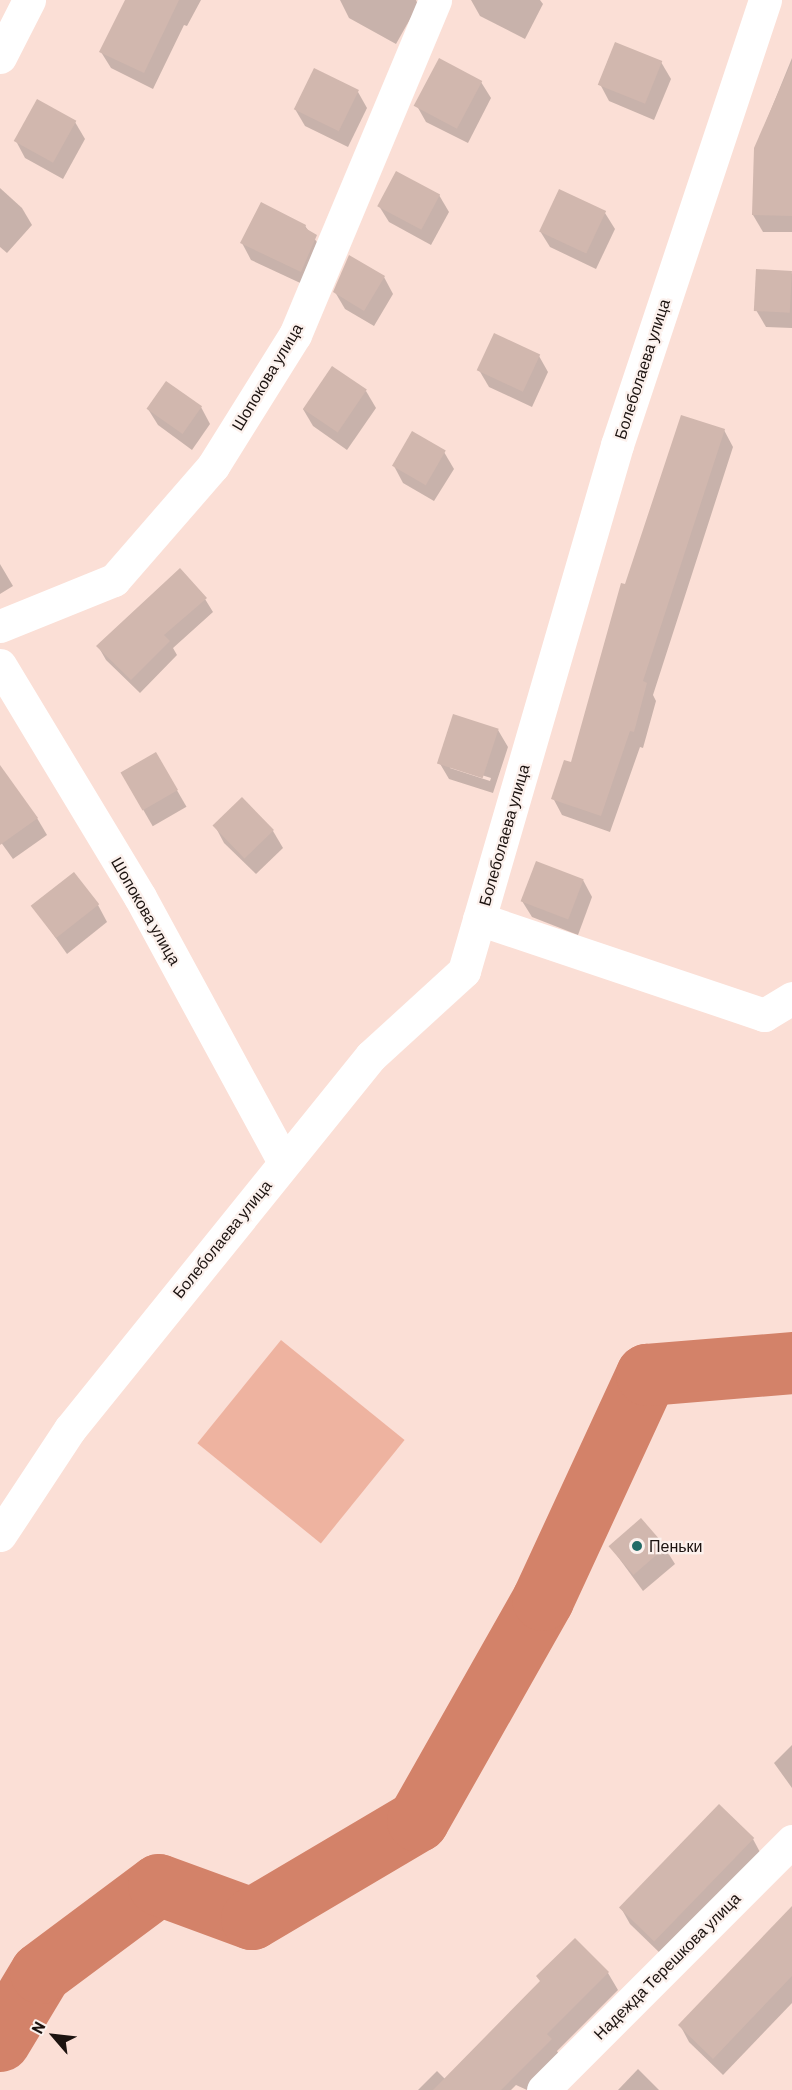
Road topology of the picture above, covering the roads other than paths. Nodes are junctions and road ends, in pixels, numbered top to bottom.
1 (29, 0) edge
2 (435, 0) edge
3 (765, 0) edge
4 (0, 57) edge
5 (0, 626) edge
6 (0, 665) edge
7 (479, 919) junction
8 (792, 998) edge
9 (284, 1162) junction
10 (0, 1535) edge
11 (792, 1841) edge
12 (543, 2090) edge

1 - 4 street
2 - 5 street, Шопокова улица
3 - 7 street, Болеболаева улица
6 - 9 street, Шопокова улица
7 - 8 street
7 - 9 street, Болеболаева улица
9 - 10 street, Болеболаева улица
11 - 12 street, Надежда Терешкова улица

